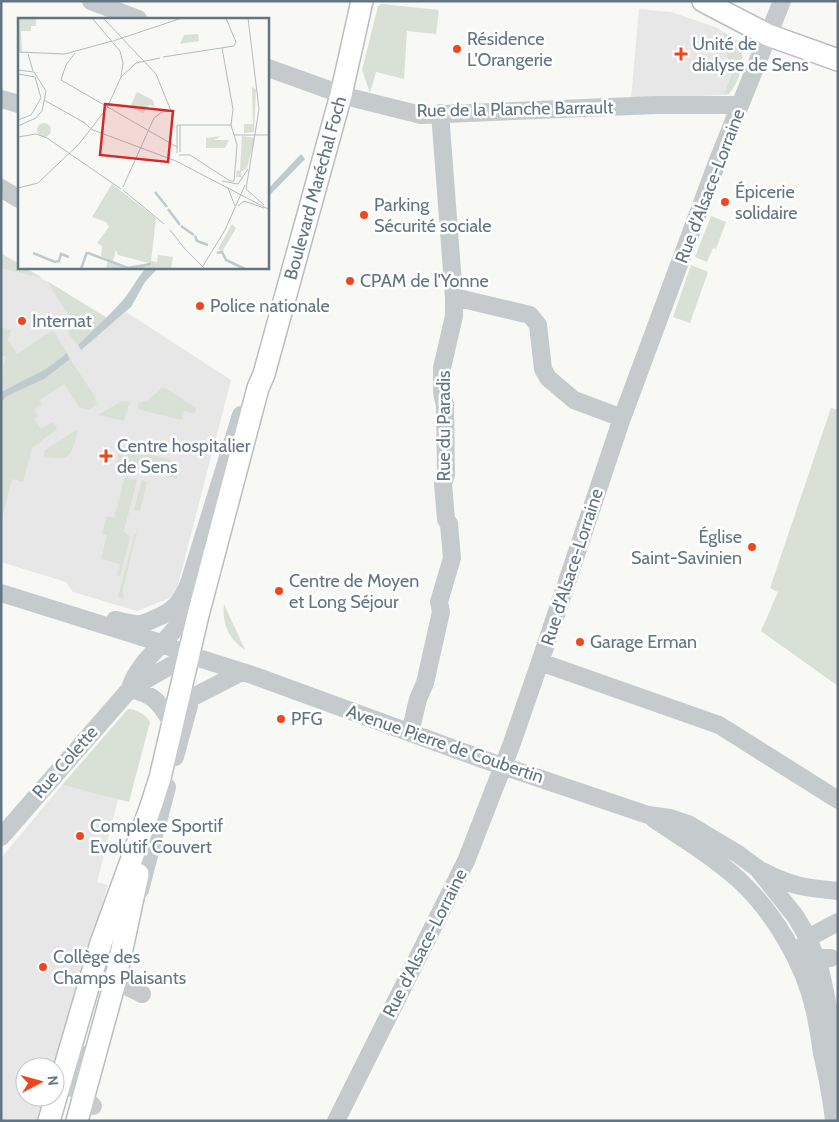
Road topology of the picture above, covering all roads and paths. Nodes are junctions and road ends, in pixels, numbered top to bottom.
1 (91, 1) edge
2 (362, 1) edge
3 (366, 1) edge
4 (703, 1) edge
5 (782, 1) edge
6 (116, 15) edge
7 (132, 18) edge
8 (768, 35) junction
9 (354, 38) junction
10 (838, 60) edge
11 (269, 68) edge
12 (341, 95) junction
13 (1, 99) edge
14 (18, 104) edge
15 (739, 107) junction
16 (440, 113) junction
17 (1, 188) edge
18 (18, 198) edge
19 (454, 297) junction
20 (264, 374) junction
21 (622, 418) junction
22 (221, 525) junction
23 (1, 593) edge
24 (31, 602) junction
25 (162, 616) joint
26 (161, 643) junction
27 (189, 655) junction
28 (540, 662) junction
29 (242, 672) junction
30 (130, 689) junction
31 (173, 724) junction
32 (410, 733) junction
33 (503, 766) junction
34 (838, 800) edge
35 (151, 806) junction
36 (648, 814) junction
37 (1, 837) edge
38 (756, 868) junction
39 (838, 890) edge
40 (838, 922) edge
41 (808, 938) junction
42 (828, 956) edge
43 (796, 958) junction
44 (115, 982) junction
45 (88, 990) junction
46 (142, 994) dead end
47 (834, 1092) edge
48 (88, 1101) junction
49 (49, 1121) edge
50 (77, 1121) edge
51 (336, 1121) edge
52 (834, 1121) edge

1 - 6 street
2 - 9 main road, Boulevard Maréchal Foch
3 - 9 main road
4 - 8 main road
5 - 8 street, Rue d'Alsace-Lorraine
6 - 7 street
8 - 10 main road
8 - 15 street, Rue d'Alsace-Lorraine
9 - 12 main road, Boulevard Maréchal Foch
11 - 12 street, Rue de la Planche Barrault
12 - 16 street, Rue de la Planche Barrault
12 - 20 main road, Boulevard Maréchal Foch
13 - 14 street
15 - 16 street, Rue de la Planche Barrault
15 - 21 street, Rue d'Alsace-Lorraine
16 - 19 street, Rue du Paradis
17 - 18 street
19 - 21 street
19 - 32 street, Rue du Paradis
20 - 22 main road, Boulevard Maréchal Foch
20 - 25 street, Boulevard Maréchal Foch
21 - 28 street, Rue d'Alsace-Lorraine
22 - 26 street, Boulevard Maréchal Foch
22 - 27 main road, Boulevard Maréchal Foch
23 - 24 street, Avenue Pierre de Coubertin
24 - 25 street, Avenue Pierre de Coubertin
24 - 26 street, Avenue Pierre de Coubertin
26 - 27 street, Avenue Pierre de Coubertin
26 - 30 street, Rue Colette
27 - 29 street, Avenue Pierre de Coubertin
27 - 30 street, Rue Colette
27 - 31 main road, Boulevard Maréchal Foch
28 - 33 street, Rue d'Alsace-Lorraine
28 - 34 street
29 - 32 street, Avenue Pierre de Coubertin
29 - 44 street
30 - 31 street
30 - 37 street, Rue Colette
31 - 35 main road, Boulevard Maréchal Foch
32 - 33 street, Avenue Pierre de Coubertin
33 - 36 street, Avenue Pierre de Coubertin
33 - 51 street, Rue d'Alsace-Lorraine
35 - 44 main road
35 - 45 main road
36 - 38 street, Avenue Pierre de Coubertin
36 - 43 street, Avenue Pierre de Coubertin
38 - 39 street
38 - 41 street, Avenue Pierre de Coubertin
40 - 41 street
41 - 42 street, Avenue Pierre de Coubertin
41 - 43 street
42 - 43 street
42 - 47 street, Avenue Pierre de Coubertin
43 - 47 street, Avenue Pierre de Coubertin
44 - 45 street
44 - 46 street
44 - 48 main road
45 - 48 street
45 - 49 main road
47 - 52 street
48 - 50 main road

